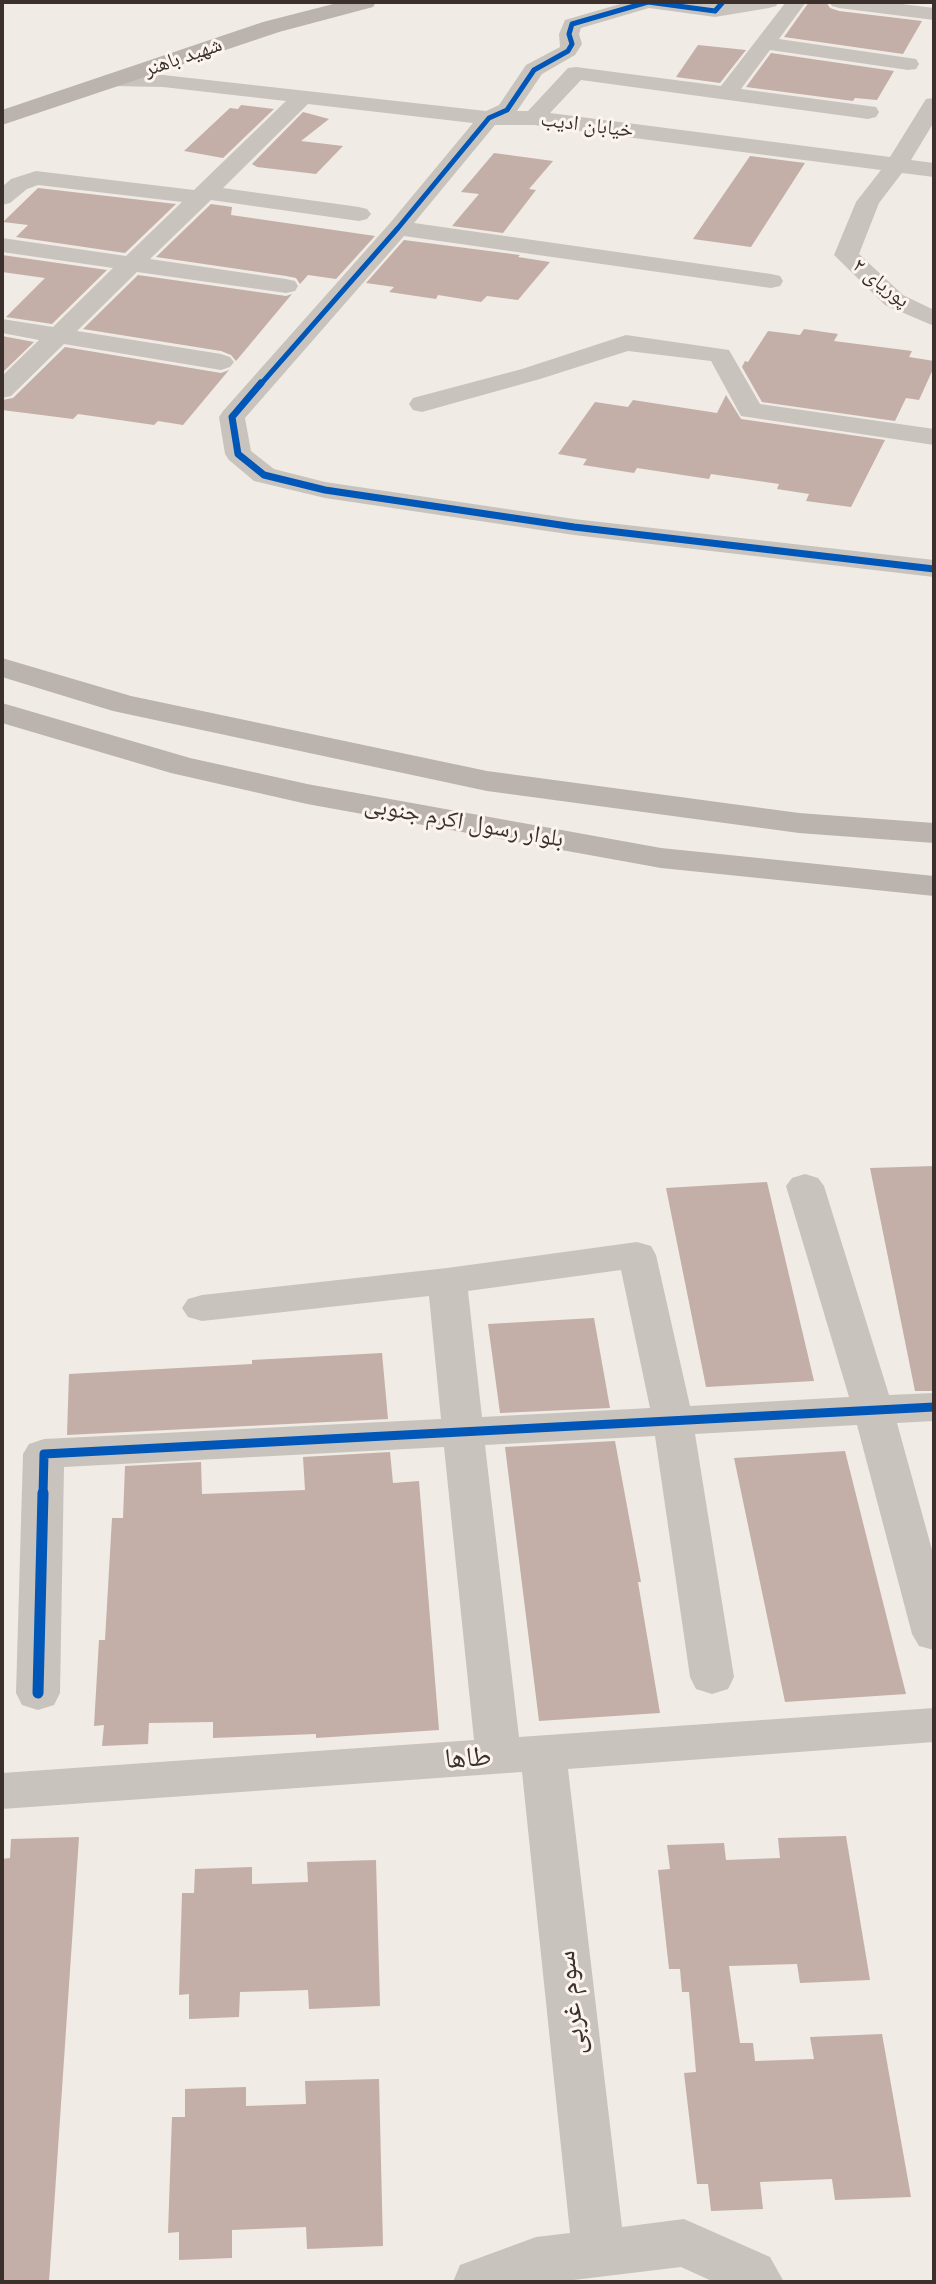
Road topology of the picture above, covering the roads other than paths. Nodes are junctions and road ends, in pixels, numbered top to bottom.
1 (290, 2) edge
2 (365, 2) edge
3 (769, 2) edge
4 (796, 2) edge
5 (839, 2) edge
6 (659, 3) edge
7 (719, 6) edge
8 (934, 14) edge
9 (208, 26) dead end
10 (765, 43) junction
11 (908, 64) dead end
12 (113, 80) junction
13 (727, 93) junction
14 (303, 97) junction
15 (934, 104) edge
16 (869, 112) dead end
17 (2, 118) edge
18 (489, 118) junction
19 (534, 118) junction
20 (898, 164) junction
21 (934, 170) edge
22 (201, 194) junction
23 (2, 198) edge
24 (359, 214) dead end
25 (398, 228) junction
26 (2, 245) edge
27 (132, 264) junction
28 (771, 281) dead end
29 (286, 286) dead end
30 (934, 319) edge
31 (2, 326) edge
32 (59, 335) junction
33 (221, 362) dead end
34 (2, 390) edge
35 (422, 404) dead end
36 (934, 437) edge
37 (934, 569) edge
38 (2, 667) edge
39 (2, 713) edge
40 (934, 833) edge
41 (934, 886) edge
42 (805, 1186) dead end
43 (447, 1281) junction
44 (202, 1308) dead end
45 (934, 1407) edge
46 (873, 1410) junction
47 (673, 1421) junction
48 (461, 1432) junction
49 (934, 1634) edge
50 (712, 1677) dead end
51 (38, 1693) dead end
52 (934, 1725) edge
53 (520, 1755) junction
54 (2, 1791) edge
55 (599, 2254) junction
56 (479, 2282) edge
57 (757, 2282) edge

1 - 9 main road, شهید باهنر
2 - 12 main road, شهید باهنر
3 - 7 street
4 - 10 street
5 - 8 street
6 - 7 street
6 - 18 street
10 - 11 street
10 - 13 street
12 - 14 street, خیابان ادیب
12 - 17 main road, شهید باهنر
13 - 16 street
13 - 19 street
14 - 18 street, خیابان ادیب
14 - 22 street
15 - 20 street
18 - 19 street, خیابان ادیب
18 - 25 street
19 - 20 street, خیابان ادیب
20 - 21 street, خیابان ادیب
20 - 30 street, پوریای ۲
22 - 23 street
22 - 24 street
22 - 27 street
25 - 28 street
25 - 37 street
26 - 27 street
27 - 29 street
27 - 32 street
31 - 32 street
32 - 33 street
32 - 34 street
35 - 36 street
38 - 40 main road, بلوار رسول اکرم جنوبی
39 - 41 main road, بلوار رسول اکرم جنوبی
42 - 46 street
43 - 44 street
43 - 47 street
43 - 48 street, سوم غربی
45 - 46 street
46 - 47 street
46 - 49 street
47 - 48 street
47 - 50 street
48 - 51 street
48 - 53 street, سوم غربی
52 - 53 street, طاها
53 - 54 street, طاها
53 - 55 street, سوم غربی
55 - 56 street
55 - 57 street

